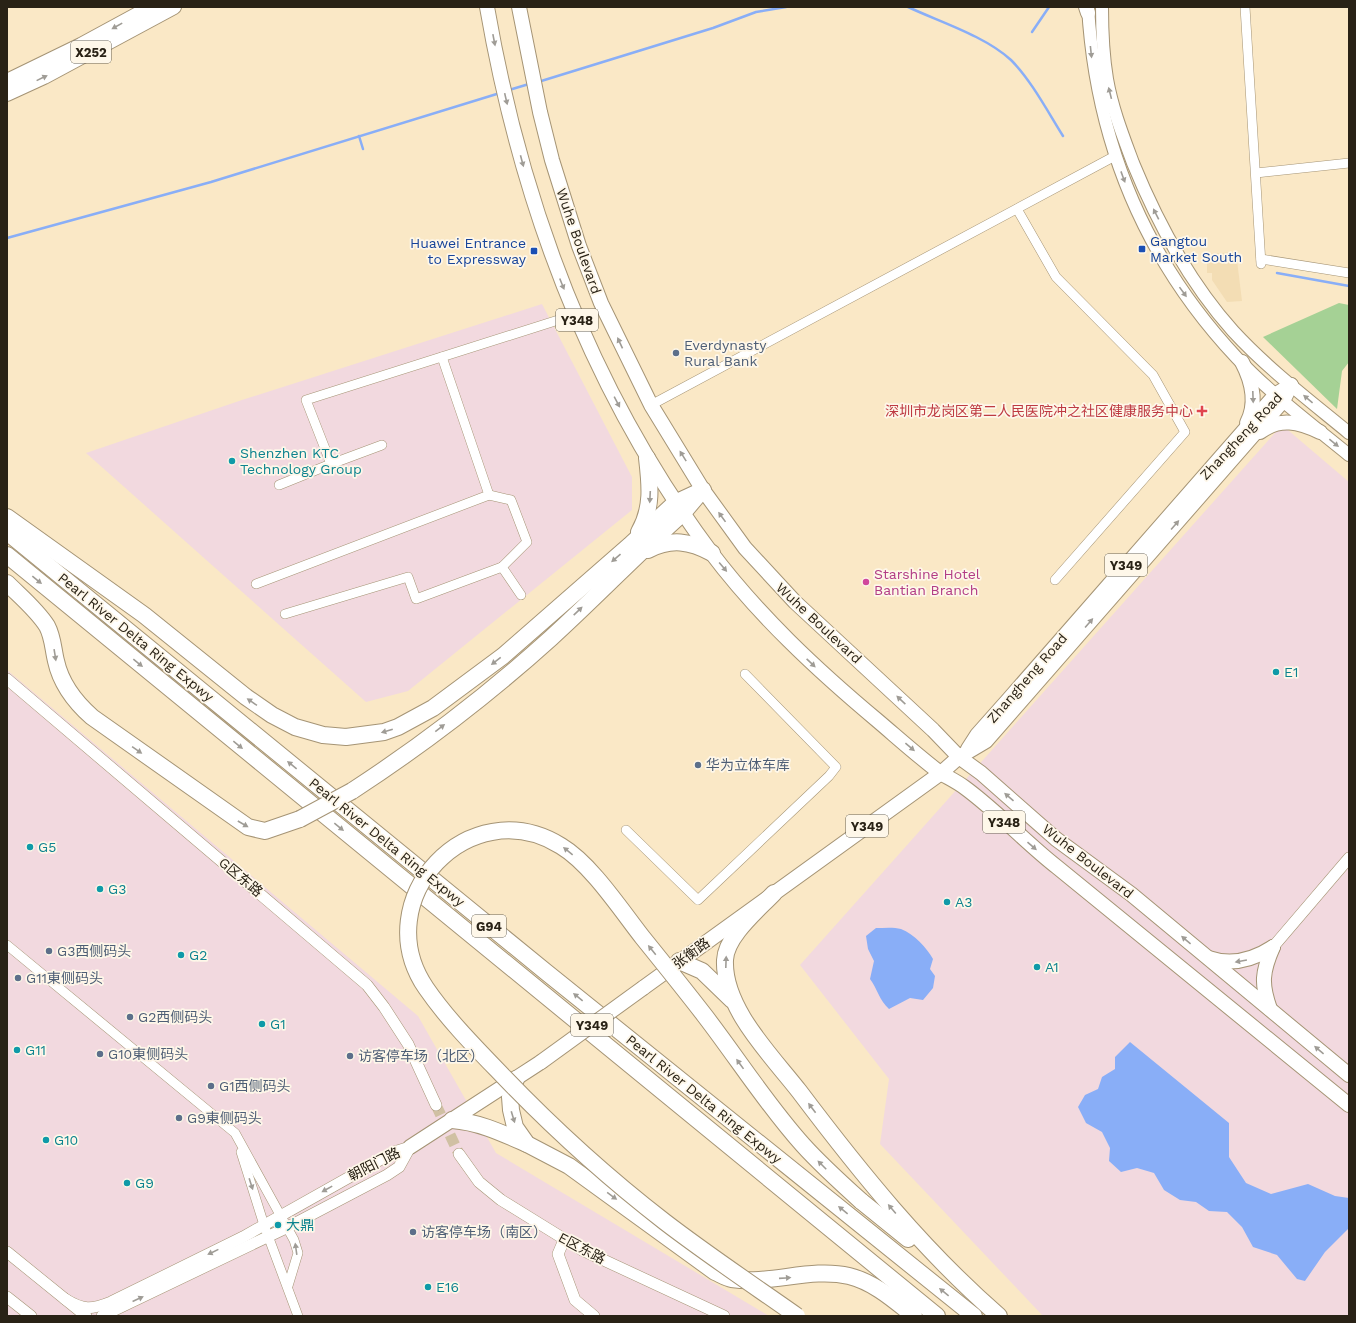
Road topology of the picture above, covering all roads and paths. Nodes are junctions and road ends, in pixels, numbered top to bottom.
1 (151, 7) edge
2 (174, 7) edge
3 (488, 7) edge
4 (519, 7) edge
5 (1102, 7) edge
6 (1245, 7) edge
7 (1087, 9) edge
8 (7, 81) edge
9 (7, 94) edge
10 (1115, 156) junction
11 (1349, 163) edge
12 (1256, 173) junction
13 (1017, 209) junction
14 (1349, 273) edge
15 (574, 315) junction
16 (442, 357) junction
17 (1242, 362) junction
18 (1291, 385) junction
19 (1280, 398) junction
20 (651, 405) junction
21 (1320, 432) junction
22 (1349, 433) edge
23 (1246, 436) junction
24 (382, 445) dead end
25 (1349, 455) edge
26 (647, 458) junction
27 (331, 464) junction
28 (279, 486) dead end
29 (703, 490) junction
30 (489, 496) junction
31 (679, 508) junction
32 (7, 517) edge
33 (7, 532) edge
34 (634, 550) junction
35 (712, 553) junction
36 (7, 556) edge
37 (502, 567) junction
38 (1055, 580) dead end
39 (7, 583) edge
40 (256, 584) dead end
41 (521, 595) dead end
42 (285, 614) dead end
43 (520, 642) junction
44 (530, 655) junction
45 (745, 674) dead end
46 (7, 679) edge
47 (963, 754) junction
48 (941, 773) junction
49 (626, 830) dead end
50 (1349, 858) edge
51 (774, 893) junction
52 (7, 945) edge
53 (1273, 947) junction
54 (1206, 957) junction
55 (679, 961) junction
56 (735, 1002) junction
57 (1270, 1009) junction
58 (1349, 1075) edge
59 (516, 1079) junction
60 (436, 1106) tunnel mouth
61 (1349, 1106) edge
62 (452, 1120) junction
63 (235, 1134) junction
64 (527, 1144) junction
65 (410, 1147) junction
66 (460, 1154) tunnel mouth
67 (281, 1215) junction
68 (264, 1225) junction
69 (288, 1227) junction
70 (269, 1237) junction
71 (564, 1240) junction
72 (7, 1252) edge
73 (954, 1276) junction
74 (288, 1286) junction
75 (7, 1297) edge
76 (65, 1299) junction
77 (31, 1316) edge
78 (86, 1316) edge
79 (102, 1316) edge
80 (298, 1316) edge
81 (594, 1316) edge
82 (724, 1316) edge
83 (797, 1316) edge
84 (914, 1316) edge
85 (937, 1316) edge
86 (974, 1316) edge
87 (999, 1316) edge

1 -> 8 main road, X252
9 -> 2 main road, X252
3 -> 15 main road, Wuhe Boulevard / Y348
20 -> 4 main road, Wuhe Boulevard / Y348
18 -> 5 main road
6 - 12 street
7 -> 10 main road
10 - 13 street
10 -> 17 main road
11 - 12 street
12 - 14 street
13 - 20 street
13 - 38 street
15 - 16 street
15 -> 26 main road, Wuhe Boulevard / Y348
16 - 27 street
16 - 30 street
17 - 19 main road
17 -> 23 main road
18 - 19 main road, Zhangheng Road / Y349
22 -> 18 main road
19 - 21 main road
19 - 23 main road, Zhangheng Road / Y349
29 -> 20 main road, Wuhe Boulevard / Y348
21 - 23 main road
21 -> 25 main road
23 - 47 main road, Zhangheng Road / Y349
24 - 27 street
26 - 31 main road, Wuhe Boulevard / Y348
26 -> 34 highway
27 - 28 street
29 - 31 highway
47 -> 29 main road, Wuhe Boulevard / Y348
30 - 37 street
30 - 40 street
31 - 34 highway
31 - 35 main road, Wuhe Boulevard / Y348
43 -> 32 highway
86 -> 33 highway, Pearl River Delta Ring Expwy / G94
34 - 35 highway
34 -> 43 highway
44 -> 34 highway
35 -> 48 main road, Wuhe Boulevard / Y348
36 -> 85 highway, Pearl River Delta Ring Expwy / G94
37 - 41 street
37 - 42 street
39 -> 44 highway, bridge
43 - 44 highway
45 - 49 street
46 - 60 street, G区东路
47 - 48 main road, 张衡路 / Y349
54 -> 47 main road, Wuhe Boulevard / Y348
48 - 51 main road, 张衡路 / Y349
48 -> 61 main road, Wuhe Boulevard / Y348
50 - 53 street
51 - 55 main road, 张衡路 / Y349
56 -> 51 highway
52 - 63 street
53 -> 54 main road
53 - 57 main road
54 - 57 main road, Wuhe Boulevard / Y348
55 - 56 highway
55 - 59 main road, 张衡路 / Y349, bridge
73 -> 56 highway
58 -> 57 main road, Wuhe Boulevard / Y348
59 - 62 main road, 张衡路
59 -> 64 highway
62 - 64 highway
62 - 65 main road, 张衡路
63 - 67 street
63 -> 68 street
64 -> 84 highway
65 -> 67 street, 朝阳门路
65 - 69 street, 朝阳门路
66 - 71 street, E区东路
67 - 68 street, 朝阳门路
67 - 69 street
68 - 70 street
68 -> 76 street, 朝阳门路
69 - 70 street, 朝阳门路
74 -> 69 street
70 - 74 street
79 -> 70 street, 朝阳门路
71 - 81 street
71 - 82 street, E区东路
72 - 76 street
73 -> 83 highway, bridge
73 - 87 highway
74 - 80 street
75 - 77 street
76 - 78 street

